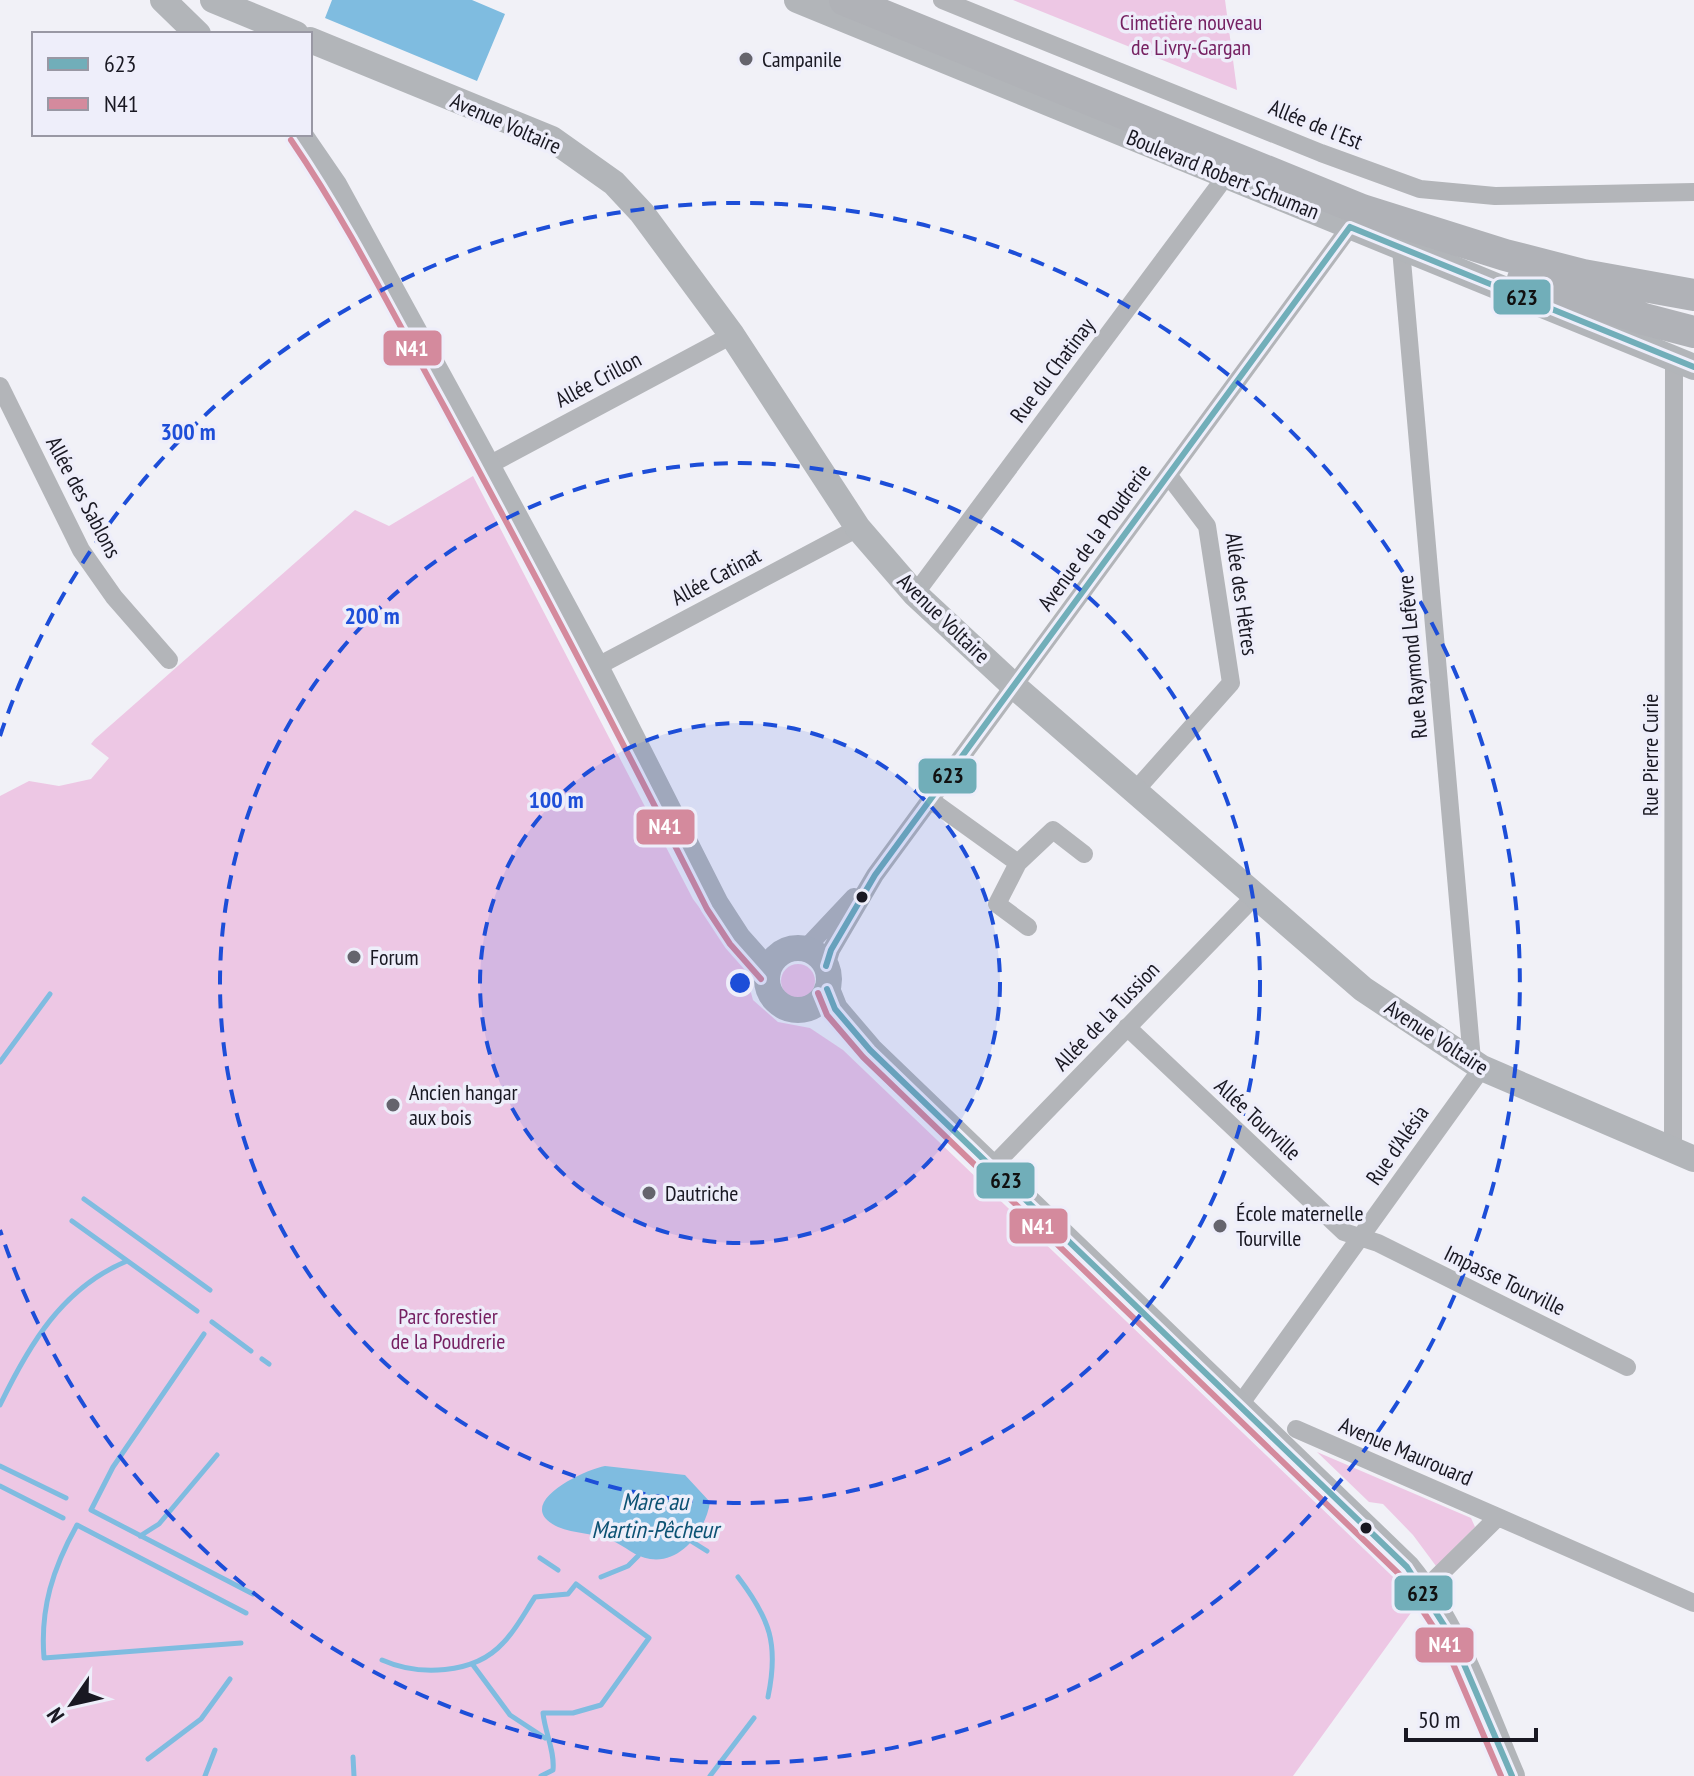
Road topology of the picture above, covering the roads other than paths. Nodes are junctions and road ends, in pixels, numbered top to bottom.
1 (213, 0) edge
2 (797, 0) edge
3 (845, 0) edge
4 (893, 0) edge
5 (942, 0) edge
6 (171, 3) edge
7 (196, 32) edge
8 (291, 32) edge
9 (312, 41) edge
10 (300, 136) edge
11 (1226, 176) junction
12 (1693, 193) edge
13 (1350, 227) junction
14 (1428, 232) junction
15 (1401, 249) junction
16 (1694, 277) edge
17 (1694, 295) edge
18 (1694, 332) edge
19 (732, 335) junction
20 (1684, 364) edge
21 (0, 386) edge
22 (487, 466) junction
23 (1169, 476) junction
24 (858, 528) junction
25 (915, 594) junction
26 (169, 660) dead end
27 (596, 667) junction
28 (1015, 687) junction
29 (1134, 792) junction
30 (929, 799) junction
31 (1084, 854) dead end
32 (697, 862) junction
33 (1018, 863) junction
34 (875, 875) junction
35 (1254, 897) junction
36 (1028, 927) dead end
37 (796, 950) junction
38 (768, 972) junction
39 (826, 977) junction
40 (806, 1009) junction
41 (1127, 1027) junction
42 (870, 1050) junction
43 (1477, 1064) junction
44 (1684, 1154) edge
45 (992, 1167) junction
46 (1362, 1238) junction
47 (1627, 1367) dead end
48 (1239, 1406) junction
49 (1296, 1429) dead end
50 (1498, 1517) junction
51 (1425, 1589) junction
52 (1694, 1602) edge
53 (1512, 1776) edge

1 - 8 street
2 - 11 street, Boulevard Robert Schuman
3 - 14 highway
4 - 16 highway
5 - 12 street, Allée de l'Est
6 - 7 street
9 - 19 street, Avenue Voltaire
10 - 22 street
11 - 13 street, Boulevard Robert Schuman
11 - 25 street, Rue du Chatinay
13 - 15 street, Boulevard Robert Schuman
13 - 23 street, Avenue de la Poudrerie
14 - 17 highway
14 - 18 highway
15 - 20 street, Boulevard Robert Schuman
15 - 43 street, Rue Raymond Lefèvre
19 - 22 street, Allée Crillon
19 - 24 street, Avenue Voltaire
20 - 44 street, Rue Pierre Curie
21 - 26 street, Allée des Sablons
22 - 27 street
23 - 28 street, Avenue de la Poudrerie
23 - 29 street, Allée des Hêtres
24 - 25 street, Avenue Voltaire
24 - 27 street, Allée Catinat
25 - 28 street, Avenue Voltaire
27 - 32 street
28 - 29 street, Avenue Voltaire
28 - 30 street, Avenue de la Poudrerie
29 - 35 street, Avenue Voltaire
30 - 33 street
30 - 34 street, Avenue de la Poudrerie
31 - 33 street
32 - 37 street
32 - 38 street
33 - 36 street
34 - 37 street, Avenue de la Poudrerie
34 - 39 street, Avenue de la Poudrerie
35 - 41 street, Allée de la Tussion
35 - 43 street, Avenue Voltaire
37 - 38 street
37 - 39 street
38 - 40 street
39 - 40 street
39 - 42 street
40 - 42 street
41 - 45 street, Allée de la Tussion
41 - 46 street, Allée Tourville
42 - 45 street
43 - 44 street, Avenue Voltaire
43 - 46 street, Rue d'Alésia
45 - 48 street
46 - 47 street, Impasse Tourville
46 - 48 street, Rue d'Alésia
48 - 51 street
49 - 50 street, Avenue Maurouard
50 - 51 street
50 - 52 street, Avenue Maurouard
51 - 53 street

